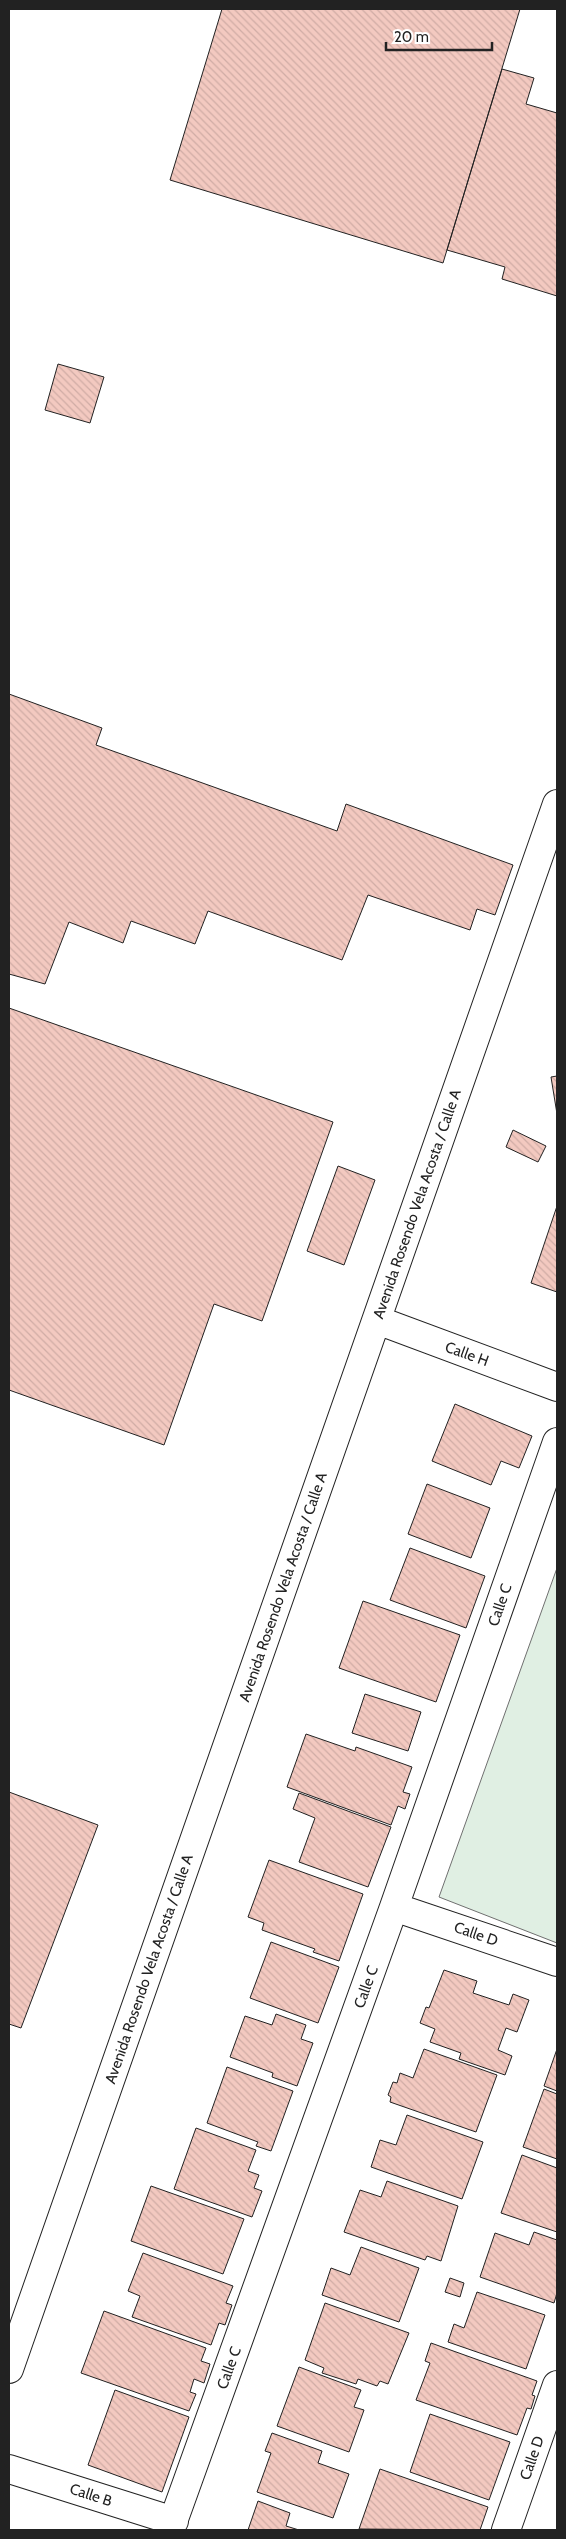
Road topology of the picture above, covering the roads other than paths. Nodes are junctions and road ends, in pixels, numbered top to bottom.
1 (557, 804) edge
2 (376, 1320) junction
3 (557, 1387) edge
4 (557, 1442) edge
5 (394, 1907) junction
6 (557, 1962) edge
7 (9, 2369) edge
8 (557, 2386) edge
9 (9, 2469) edge
10 (172, 2526) edge
11 (506, 2530) edge

1 - 2 street, Avenida Rosendo Vela Acosta / Calle A
2 - 3 street, Calle H
2 - 7 street, Avenida Rosendo Vela Acosta / Calle A
4 - 5 street, Calle C
5 - 6 street, Calle D
5 - 10 street, Calle C
8 - 11 street, Calle D
9 - 10 street, Calle B

